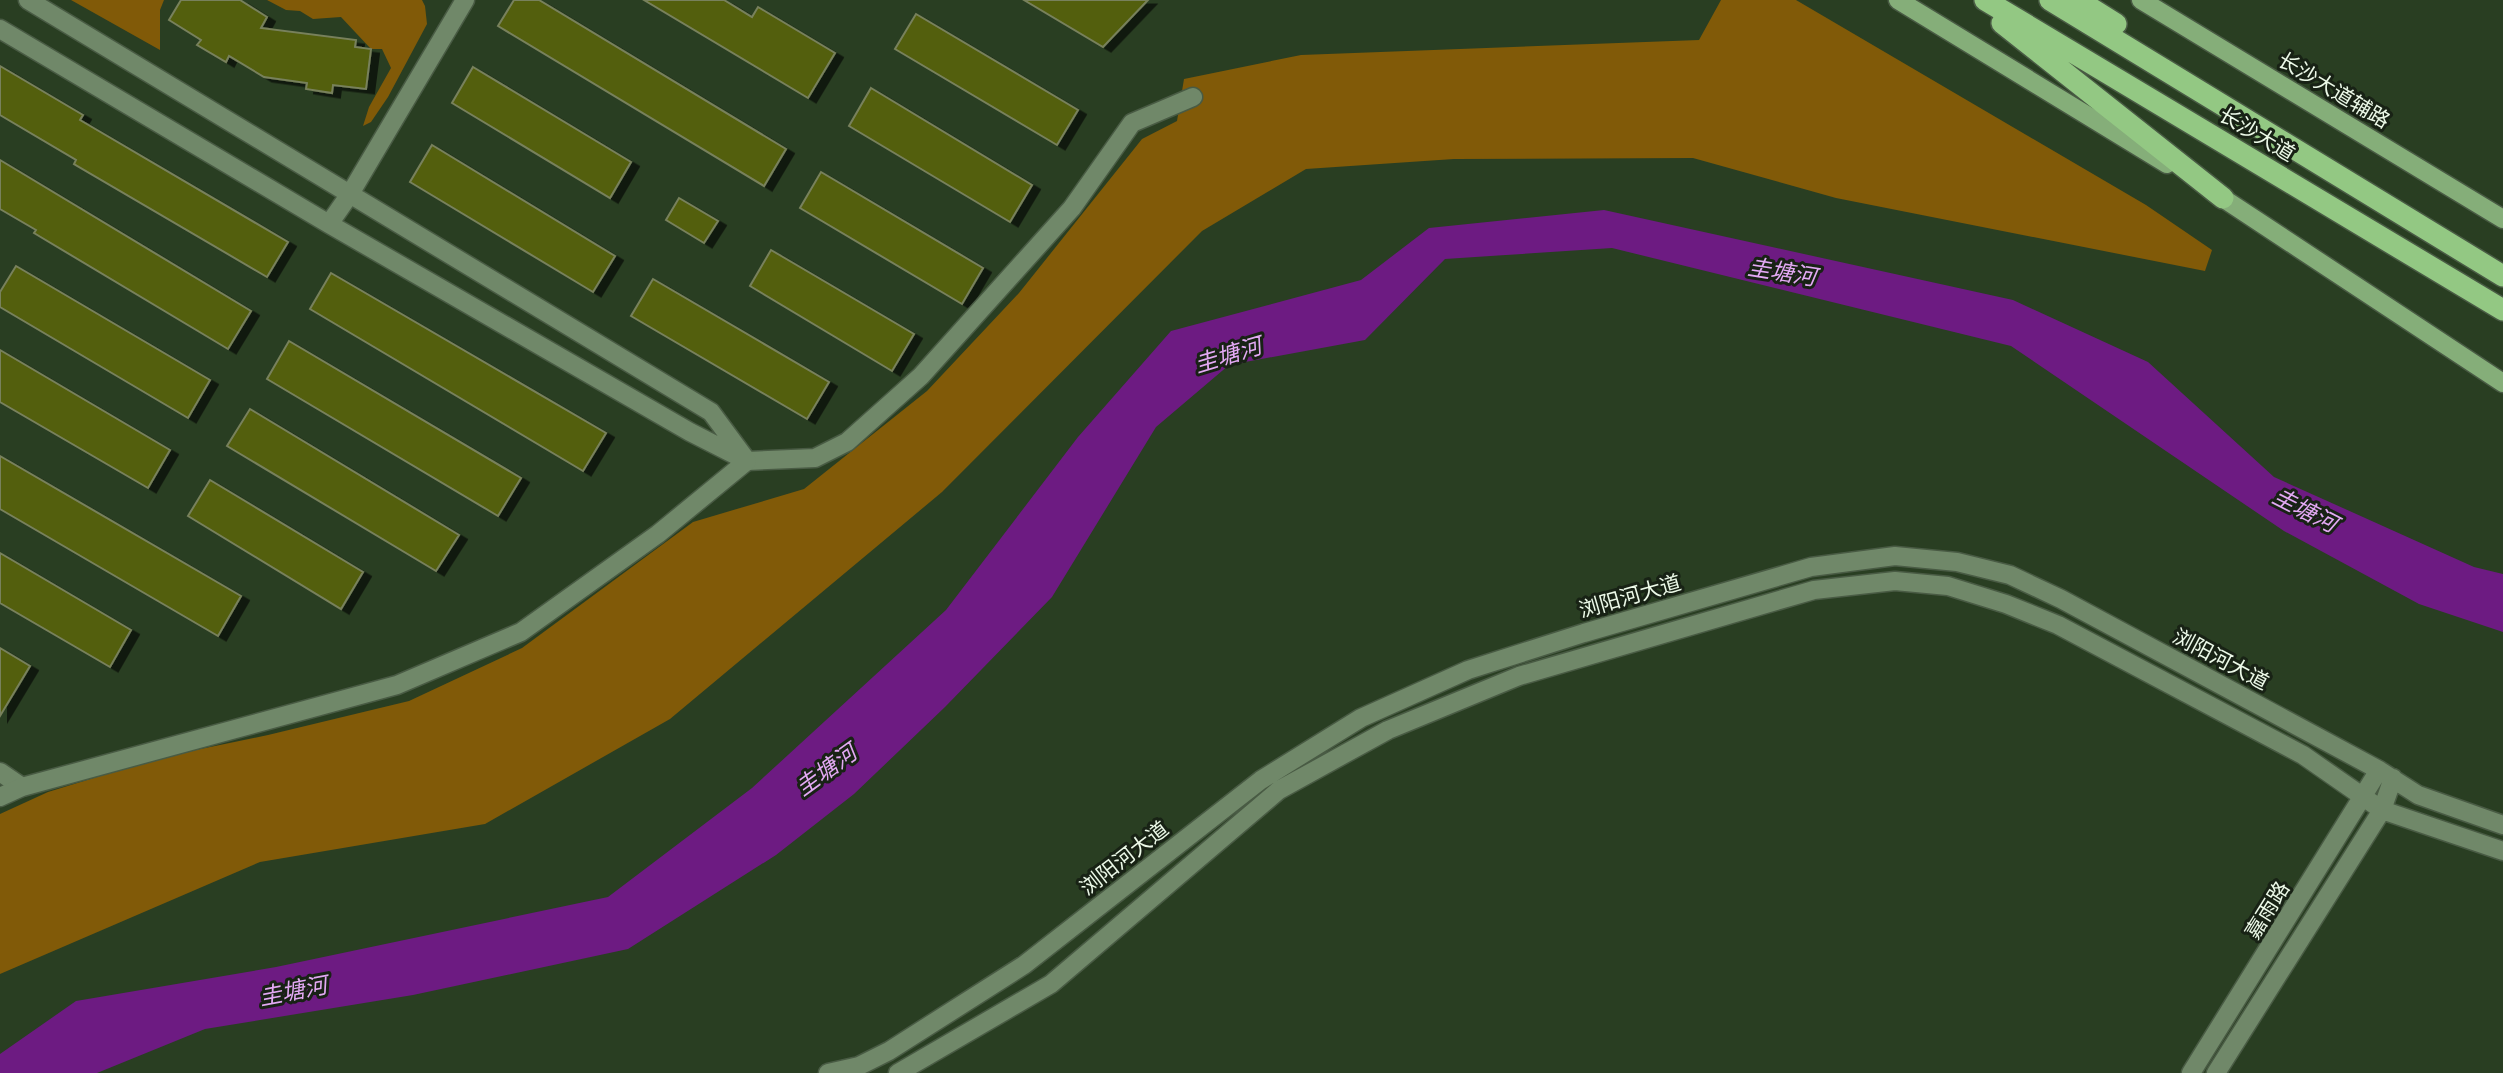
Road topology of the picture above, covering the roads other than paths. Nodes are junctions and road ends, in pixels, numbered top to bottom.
1 (28, 0) edge
2 (465, 0) edge
3 (1898, 0) edge
4 (1973, 0) edge
5 (1985, 0) edge
6 (2050, 0) edge
7 (2078, 0) edge
8 (2141, 0) edge
9 (0, 29) edge
10 (1193, 96) dead end
11 (2289, 146) junction
12 (350, 194) junction
13 (2223, 198) junction
14 (2503, 219) edge
15 (329, 225) junction
16 (2503, 276) edge
17 (2503, 310) edge
18 (2503, 383) edge
19 (747, 461) junction
20 (0, 772) edge
21 (2386, 774) junction
22 (22, 787) junction
23 (0, 797) edge
24 (2364, 797) junction
25 (2382, 810) junction
26 (2503, 825) edge
27 (2503, 851) edge
28 (889, 1051) junction
29 (861, 1070) edge
30 (828, 1073) edge
31 (896, 1073) edge
32 (2191, 1073) edge
33 (2216, 1073) edge

1 - 12 main road
2 - 12 main road
3 - 13 main road
4 - 13 highway
5 - 17 highway, 长沙大道
6 - 11 highway, 长沙大道
7 - 11 highway
8 - 14 main road, 长沙大道辅路
9 - 15 main road
10 - 19 main road
11 - 16 highway, 长沙大道
12 - 15 main road
12 - 19 main road
13 - 18 main road
15 - 19 main road
19 - 22 main road
20 - 22 main road
21 - 24 main road, 嘉雨路
21 - 25 main road, 嘉雨路
21 - 26 main road, 浏阳河大道
21 - 28 main road, 浏阳河大道
22 - 23 main road
24 - 25 main road
24 - 31 main road
24 - 32 main road, 嘉雨路
25 - 27 main road
25 - 33 main road, 嘉雨路
28 - 29 main road, 浏阳河大道
28 - 31 main road
29 - 30 main road, 浏阳河大道

